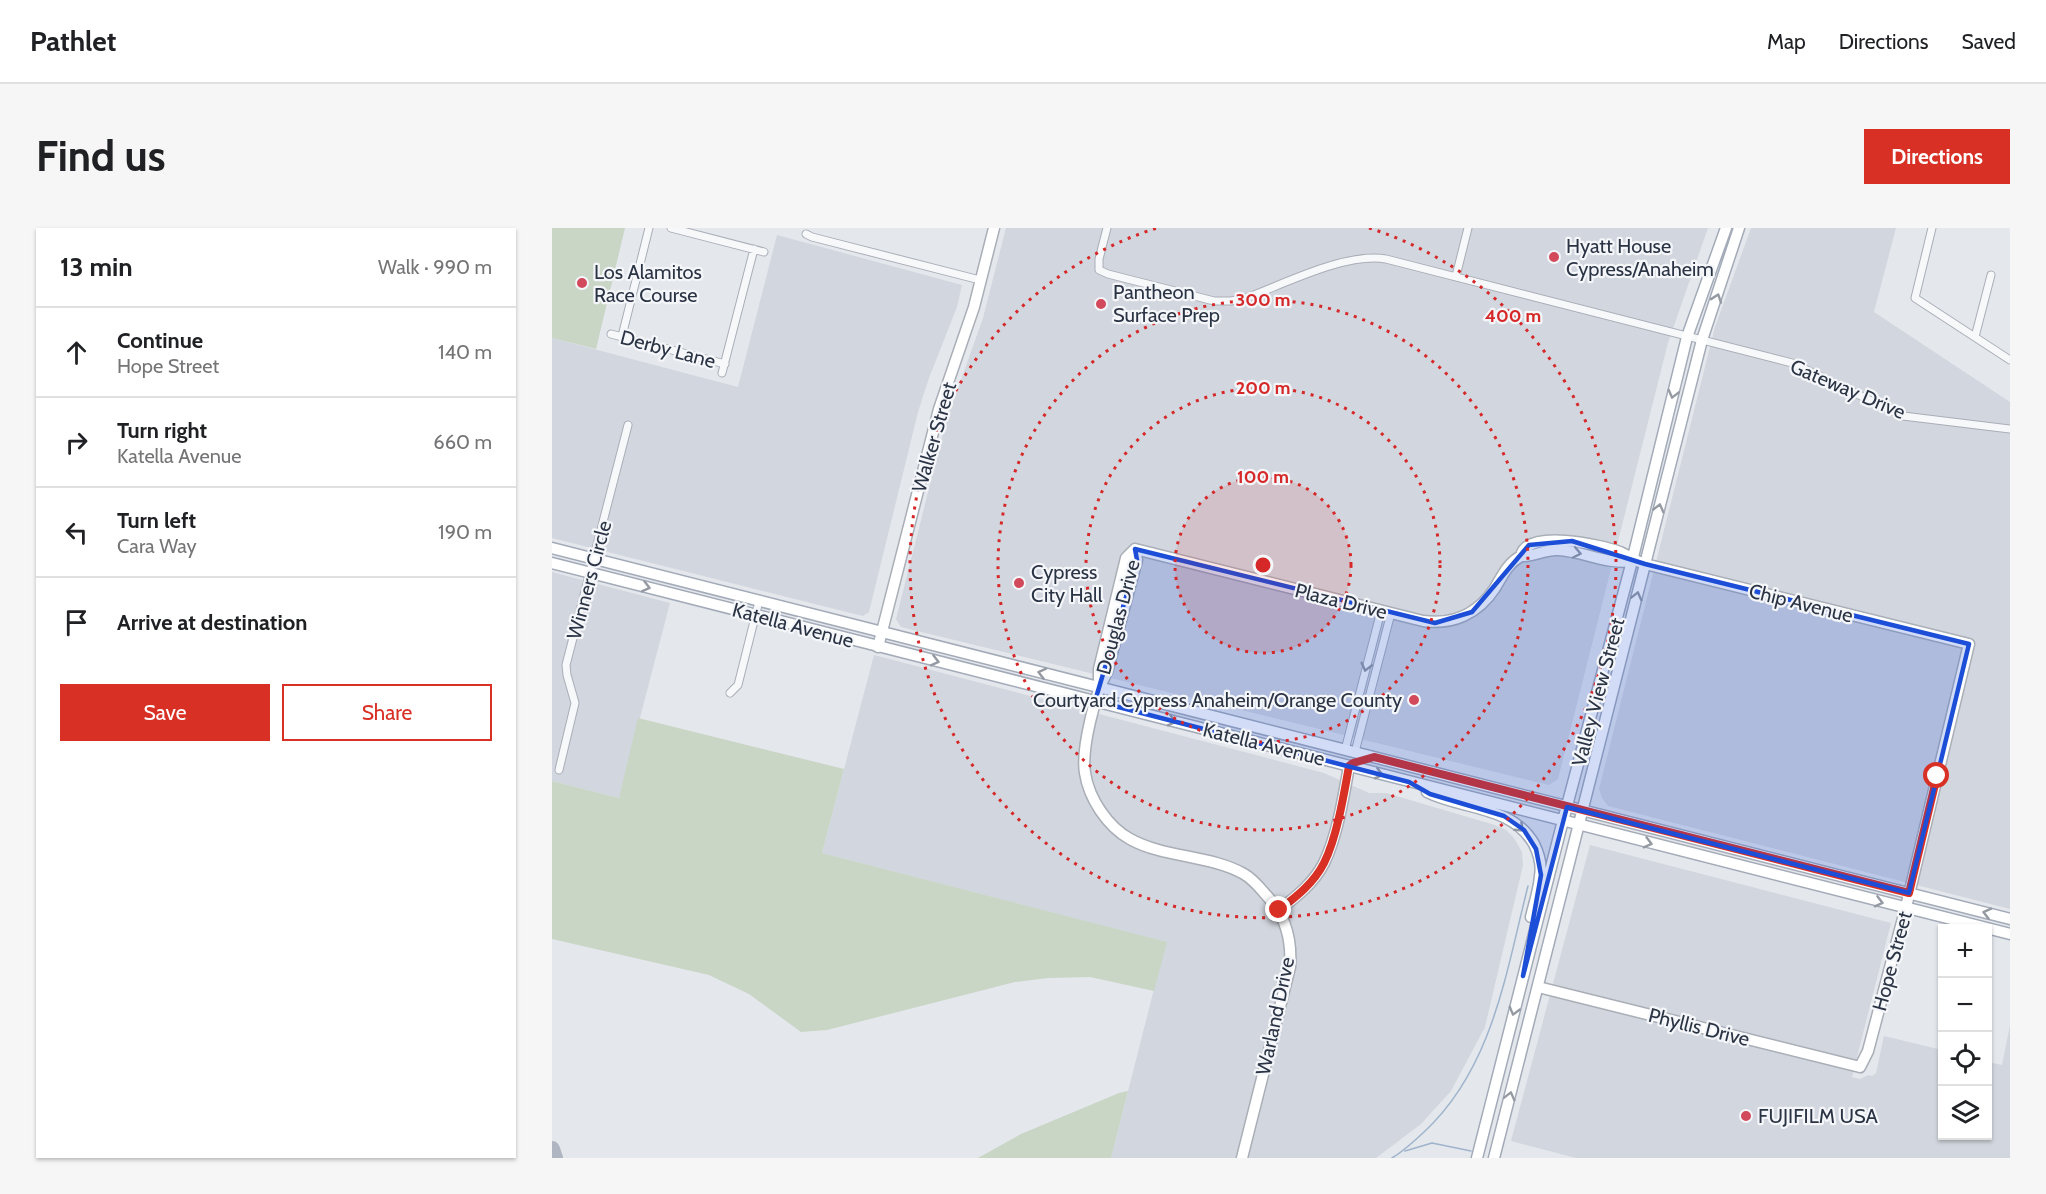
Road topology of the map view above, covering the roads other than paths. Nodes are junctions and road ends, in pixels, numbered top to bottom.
1 (649, 228) edge
2 (671, 228) edge
3 (994, 228) edge
4 (1107, 228) edge
5 (1468, 228) edge
6 (1726, 228) edge
7 (1739, 228) edge
8 (1932, 228) edge
9 (700, 232) edge
10 (806, 234) dead end
11 (754, 249) junction
12 (764, 252) dead end
13 (1991, 275) dead end
14 (1456, 276) junction
15 (980, 280) junction
16 (611, 334) dead end
17 (622, 336) junction
18 (1687, 337) junction
19 (1975, 337) junction
20 (1702, 340) junction
21 (2010, 360) edge
22 (725, 364) junction
23 (722, 373) dead end
24 (628, 425) dead end
25 (2010, 429) edge
26 (552, 548) edge
27 (1135, 549) joint
28 (595, 560) junction
29 (1632, 561) junction
30 (552, 563) edge
31 (1645, 564) junction
32 (590, 572) junction
33 (759, 601) junction
34 (1386, 612) junction
35 (756, 615) junction
36 (882, 633) junction
37 (1969, 644) joint
38 (878, 647) junction
39 (1099, 687) junction
40 (730, 693) dead end
41 (1095, 702) junction
42 (1350, 751) junction
43 (1374, 757) junction
44 (1335, 763) junction
45 (1349, 766) junction
46 (559, 770) dead end
47 (1409, 782) junction
48 (1567, 807) junction
49 (1582, 811) junction
50 (1563, 821) junction
51 (1579, 825) junction
52 (1909, 893) junction
53 (1906, 908) junction
54 (1279, 910) junction
55 (2010, 919) edge
56 (2010, 934) edge
57 (1523, 976) junction
58 (1538, 987) junction
59 (1860, 1067) joint
60 (1242, 1158) edge
61 (1477, 1158) edge
62 (1494, 1158) edge

1 - 17 street
2 - 9 street
3 - 15 main road, Walker Street
4 - 14 street, Gateway Drive
5 - 14 street
6 - 18 main road, Valley View Street
20 -> 7 main road, Valley View Street
8 - 19 street
9 - 11 street
10 - 15 street
11 - 12 street
11 - 22 street
13 - 19 street
14 - 18 street, Gateway Drive
15 - 36 main road, Walker Street
16 - 17 street, Derby Lane
17 - 22 street, Derby Lane
18 - 20 street, Gateway Drive
18 -> 29 main road, Valley View Street
19 - 21 street
20 - 25 street, Gateway Drive
31 -> 20 main road, Valley View Street
22 - 23 street
24 - 28 street, Winners Circle
26 - 28 main road, Katella Avenue
27 - 34 main road, Plaza Drive
27 - 39 main road, Douglas Drive
28 - 32 street, Winners Circle
28 - 33 main road, Katella Avenue
29 - 31 main road, Chip Avenue
29 - 34 main road, Plaza Drive
29 - 48 main road, Valley View Street
30 - 32 main road, Katella Avenue
31 - 37 main road, Chip Avenue
49 -> 31 main road, Valley View Street
32 -> 35 main road, Katella Avenue
32 - 46 street, Winners Circle
33 - 35 street
33 - 36 main road, Katella Avenue
34 - 42 street
35 - 38 main road, Katella Avenue
35 - 40 street
36 - 38 main road, Walker Street
39 -> 36 main road, Katella Avenue
37 - 52 main road, Hope Street
38 -> 41 main road, Katella Avenue
39 - 41 main road, Douglas Drive
39 - 42 main road, Katella Avenue
41 -> 44 main road, Katella Avenue
41 - 54 main road, Warland Drive
42 - 43 main road, Katella Avenue
42 - 44 main road
43 - 45 main road
43 - 48 main road, Katella Avenue
44 - 45 main road, Katella Avenue
45 -> 47 main road, Katella Avenue
45 - 54 main road
47 - 50 main road, Katella Avenue
47 -> 57 main road
48 - 49 main road, Katella Avenue
48 - 50 main road, Valley View Street
49 - 51 main road, Valley View Street
49 - 52 main road, Katella Avenue
50 - 51 main road, Katella Avenue
50 - 57 main road, Valley View Street
51 -> 53 main road, Katella Avenue
51 - 58 main road, Valley View Street
52 - 53 main road, Hope Street
55 -> 52 main road, Katella Avenue
53 - 56 main road, Katella Avenue
53 - 59 main road, Hope Street
54 - 60 main road, Warland Drive
57 -> 61 main road, Valley View Street
58 - 59 main road, Phyllis Drive
62 -> 58 main road, Valley View Street

